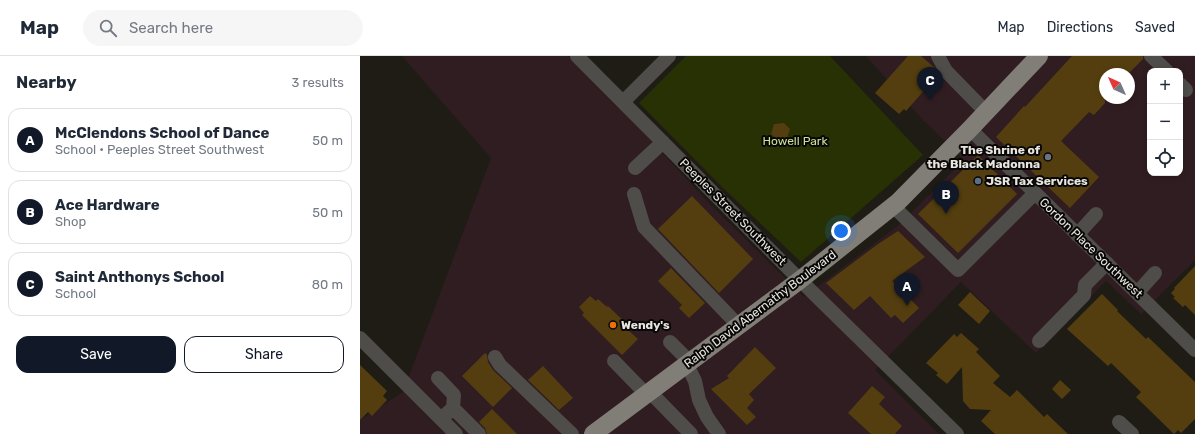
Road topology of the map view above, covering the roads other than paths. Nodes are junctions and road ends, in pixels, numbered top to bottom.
1 (578, 56) edge
2 (669, 56) edge
3 (938, 56) edge
4 (1151, 56) edge
5 (1036, 57) edge
6 (1164, 68) edge
7 (623, 102) junction
8 (986, 112) junction
9 (970, 129) junction
10 (663, 142) junction
11 (635, 168) dead end
12 (1035, 193) junction
13 (634, 194) dead end
14 (893, 206) junction
15 (1096, 214) dead end
16 (1077, 235) junction
17 (1106, 263) junction
18 (1155, 272) dead end
19 (800, 280) junction
20 (1137, 293) junction
21 (738, 326) junction
22 (360, 338) edge
23 (1039, 341) dead end
24 (670, 342) dead end
25 (1195, 350) edge
26 (496, 357) dead end
27 (614, 361) dead end
28 (688, 363) junction
29 (438, 378) dead end
30 (648, 393) junction
31 (453, 408) junction
32 (441, 419) junction
33 (1119, 422) dead end
34 (456, 434) edge
35 (480, 434) edge
36 (572, 434) edge
37 (593, 434) edge
38 (691, 434) edge
39 (719, 434) edge
40 (957, 434) edge
41 (1132, 434) edge

1 - 7 street, Peeples Street Southwest
2 - 7 street
3 - 8 street
4 - 6 street
5 - 8 main road, Ralph David Abernathy Boulevard
7 - 10 street, Peeples Street Southwest
8 - 9 main road, Ralph David Abernathy Boulevard
9 - 12 street, Gordon Place Southwest
9 - 14 main road, Ralph David Abernathy Boulevard
10 - 11 street
10 - 19 street, Peeples Street Southwest
12 - 14 street
12 - 16 street, Gordon Place Southwest
13 - 21 street
14 - 19 main road, Ralph David Abernathy Boulevard
15 - 16 street
16 - 17 street, Gordon Place Southwest
17 - 20 street, Gordon Place Southwest
17 - 23 street
18 - 20 street
19 - 21 main road, Ralph David Abernathy Boulevard
19 - 40 street, Peeples Street Southwest
20 - 25 street, Gordon Place Southwest
21 - 28 main road, Ralph David Abernathy Boulevard
22 - 32 street
24 - 28 street
26 - 36 street
27 - 30 street
28 - 30 main road, Ralph David Abernathy Boulevard
28 - 39 street
29 - 31 street
30 - 37 main road, Ralph David Abernathy Boulevard
30 - 38 street
31 - 32 street
31 - 35 street
32 - 34 street
33 - 41 street

